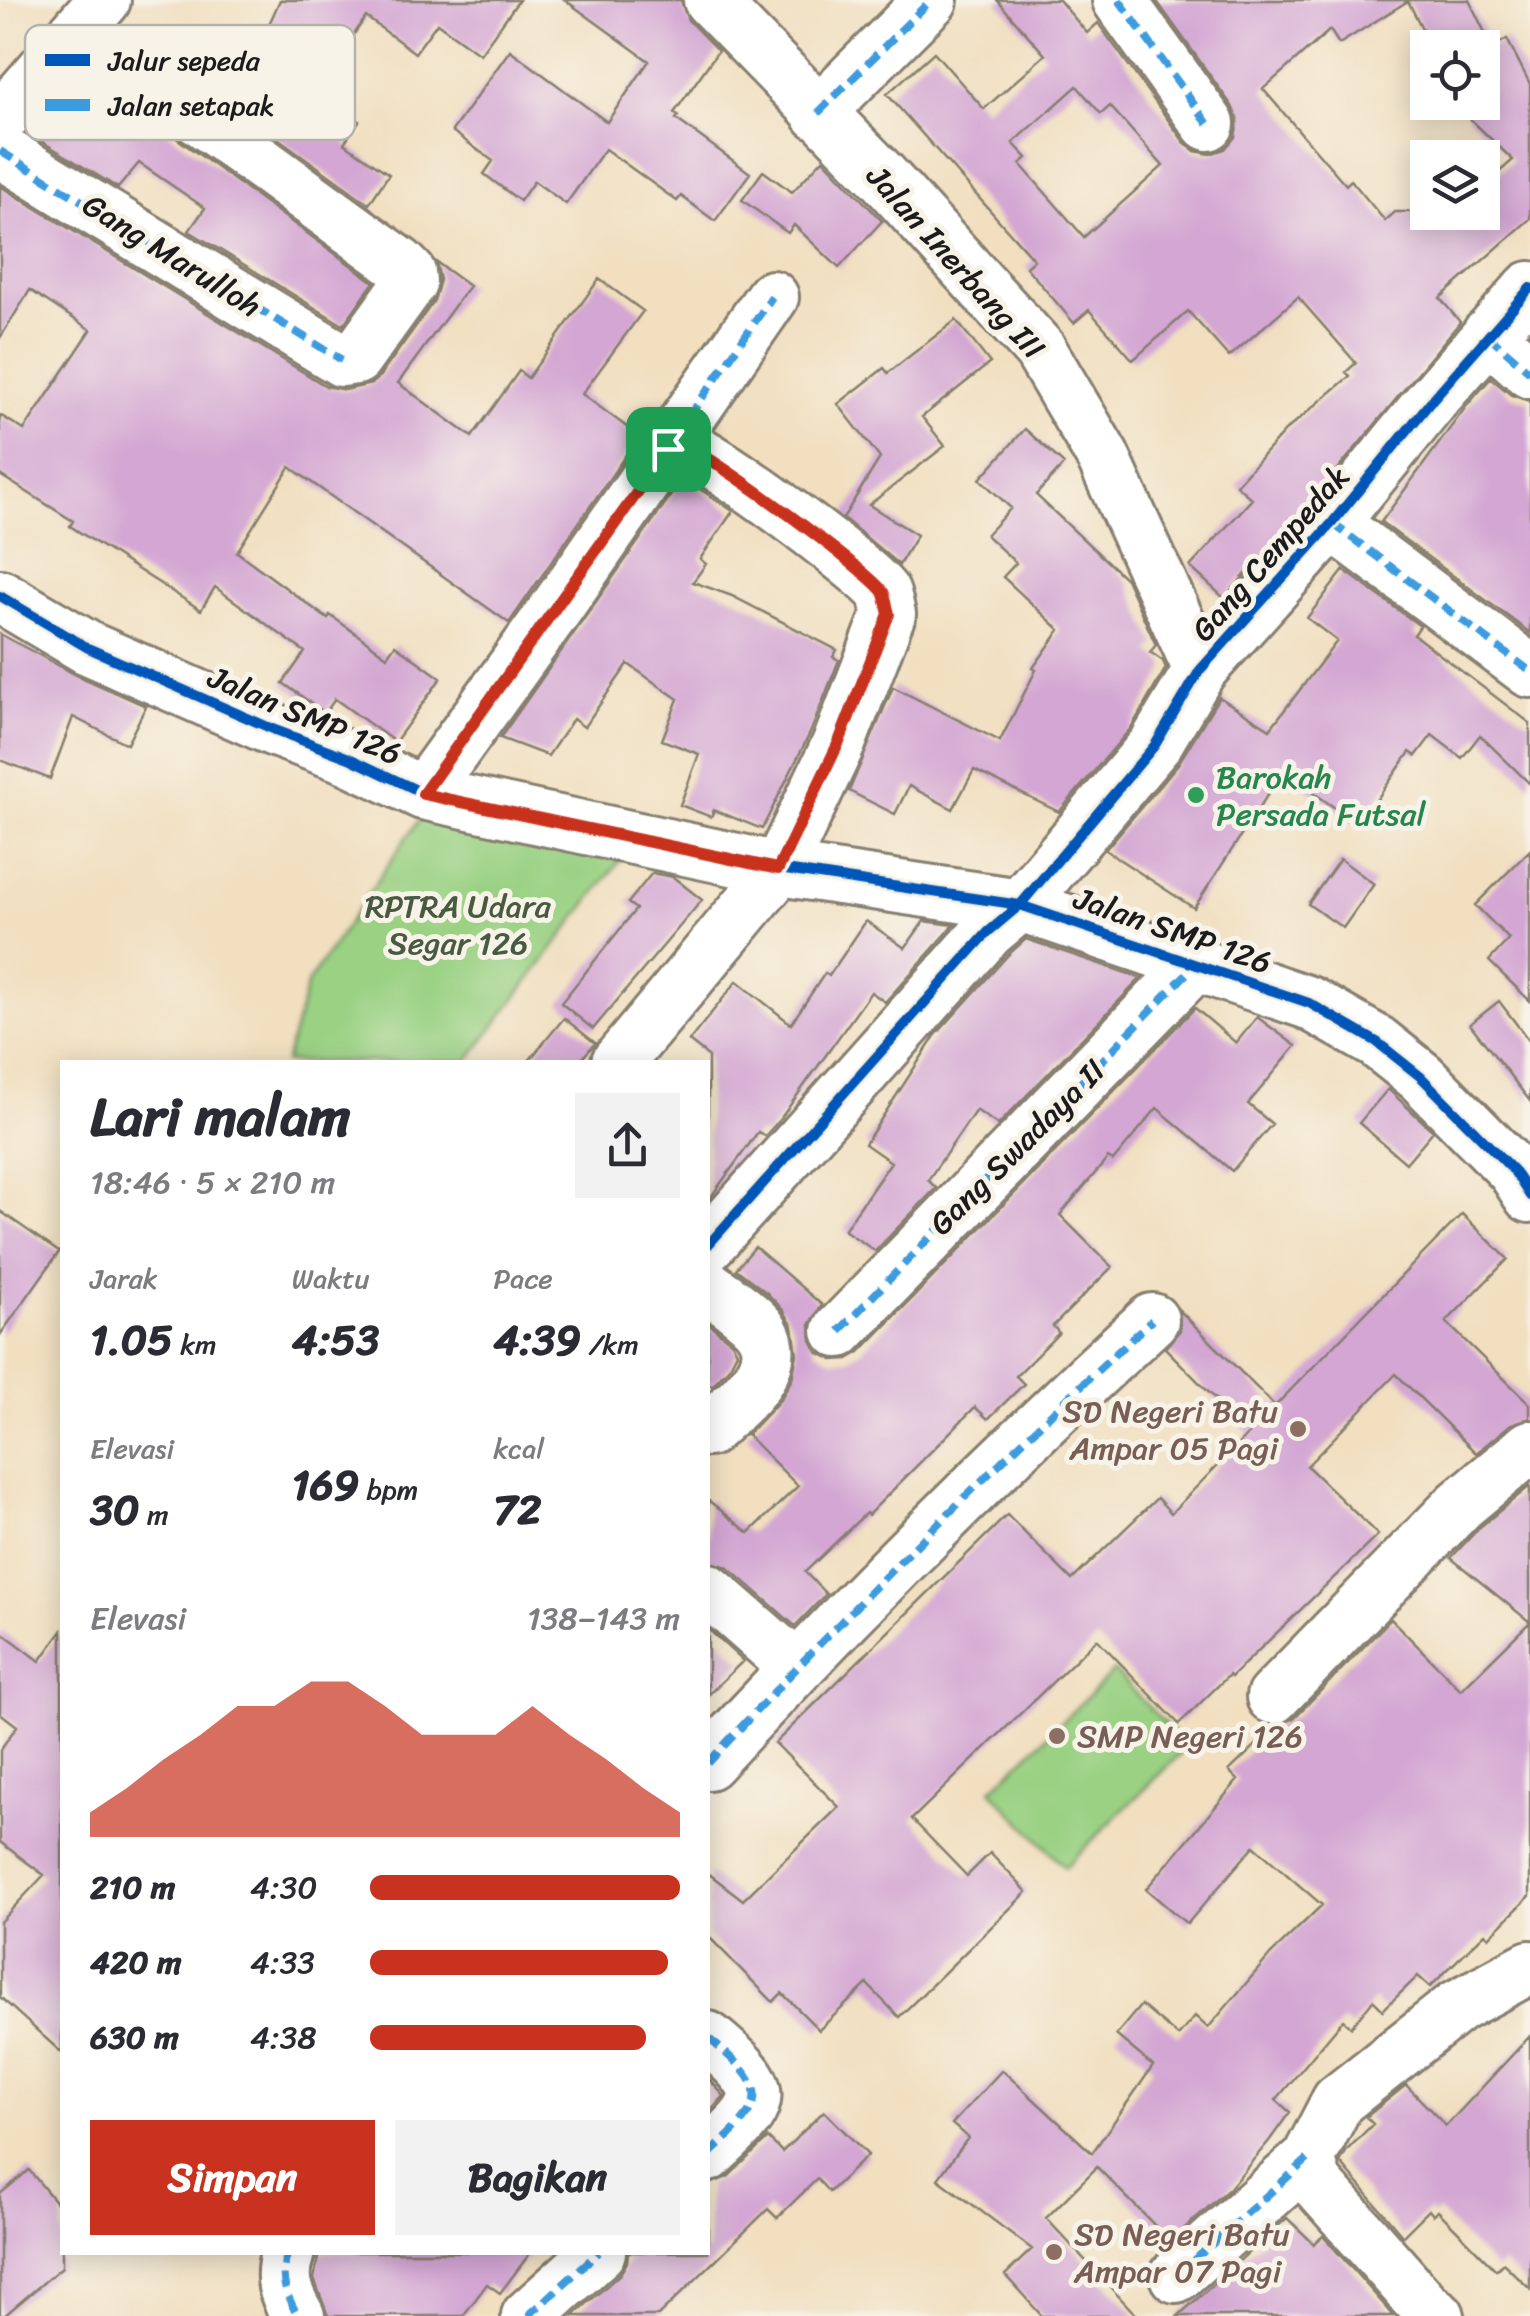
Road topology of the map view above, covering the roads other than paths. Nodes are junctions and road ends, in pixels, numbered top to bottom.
1 (710, 0) edge
2 (930, 0) edge
3 (1119, 0) edge
4 (25, 91) edge
5 (818, 113) junction
6 (0, 120) edge
7 (1208, 124) dead end
8 (245, 140) edge
9 (0, 151) edge
10 (1530, 288) edge
11 (772, 297) dead end
12 (1488, 335) junction
13 (1530, 372) edge
14 (668, 449) junction
15 (1332, 523) junction
16 (0, 596) edge
17 (1200, 670) junction
18 (1530, 672) edge
19 (423, 794) junction
20 (778, 869) junction
21 (1020, 904) junction
22 (1196, 964) junction
23 (620, 1060) edge
24 (1525, 1177) edge
25 (710, 1244) edge
26 (710, 1288) edge
27 (1152, 1320) dead end
28 (839, 1331) dead end
29 (710, 1428) edge
30 (1530, 1447) edge
31 (710, 1592) edge
32 (796, 1667) junction
33 (1273, 1697) dead end
34 (710, 1761) edge
35 (1530, 1967) edge
36 (710, 2040) edge
37 (710, 2153) edge
38 (1308, 2159) junction
39 (287, 2255) edge
40 (596, 2255) edge
41 (1176, 2276) dead end
42 (298, 2316) edge
43 (528, 2316) edge
44 (1438, 2316) edge

1 - 5 street, Jalan Inerbang III
2 - 5 street
3 - 7 street
4 - 6 street
5 - 17 street, Jalan Inerbang III
8 - 9 street, Gang Marulloh
10 - 12 street, Gang Cempedak
11 - 14 street
12 - 13 street
12 - 15 street, Gang Cempedak
14 - 19 street
14 - 20 street
15 - 17 street, Gang Cempedak
15 - 18 street
16 - 19 street, Jalan SMP 126
17 - 21 street, Gang Cempedak
19 - 20 street, Jalan SMP 126
20 - 21 street, Jalan SMP 126
20 - 23 street
21 - 22 street, Jalan SMP 126
21 - 25 street, Gang Cempedak
22 - 24 street, Jalan SMP 126
22 - 28 street, Gang Swadaya II
26 - 29 street
27 - 32 street
30 - 33 street
31 - 32 street
32 - 34 street
35 - 38 street
36 - 37 street
38 - 41 street
38 - 44 street
39 - 42 street
40 - 43 street

